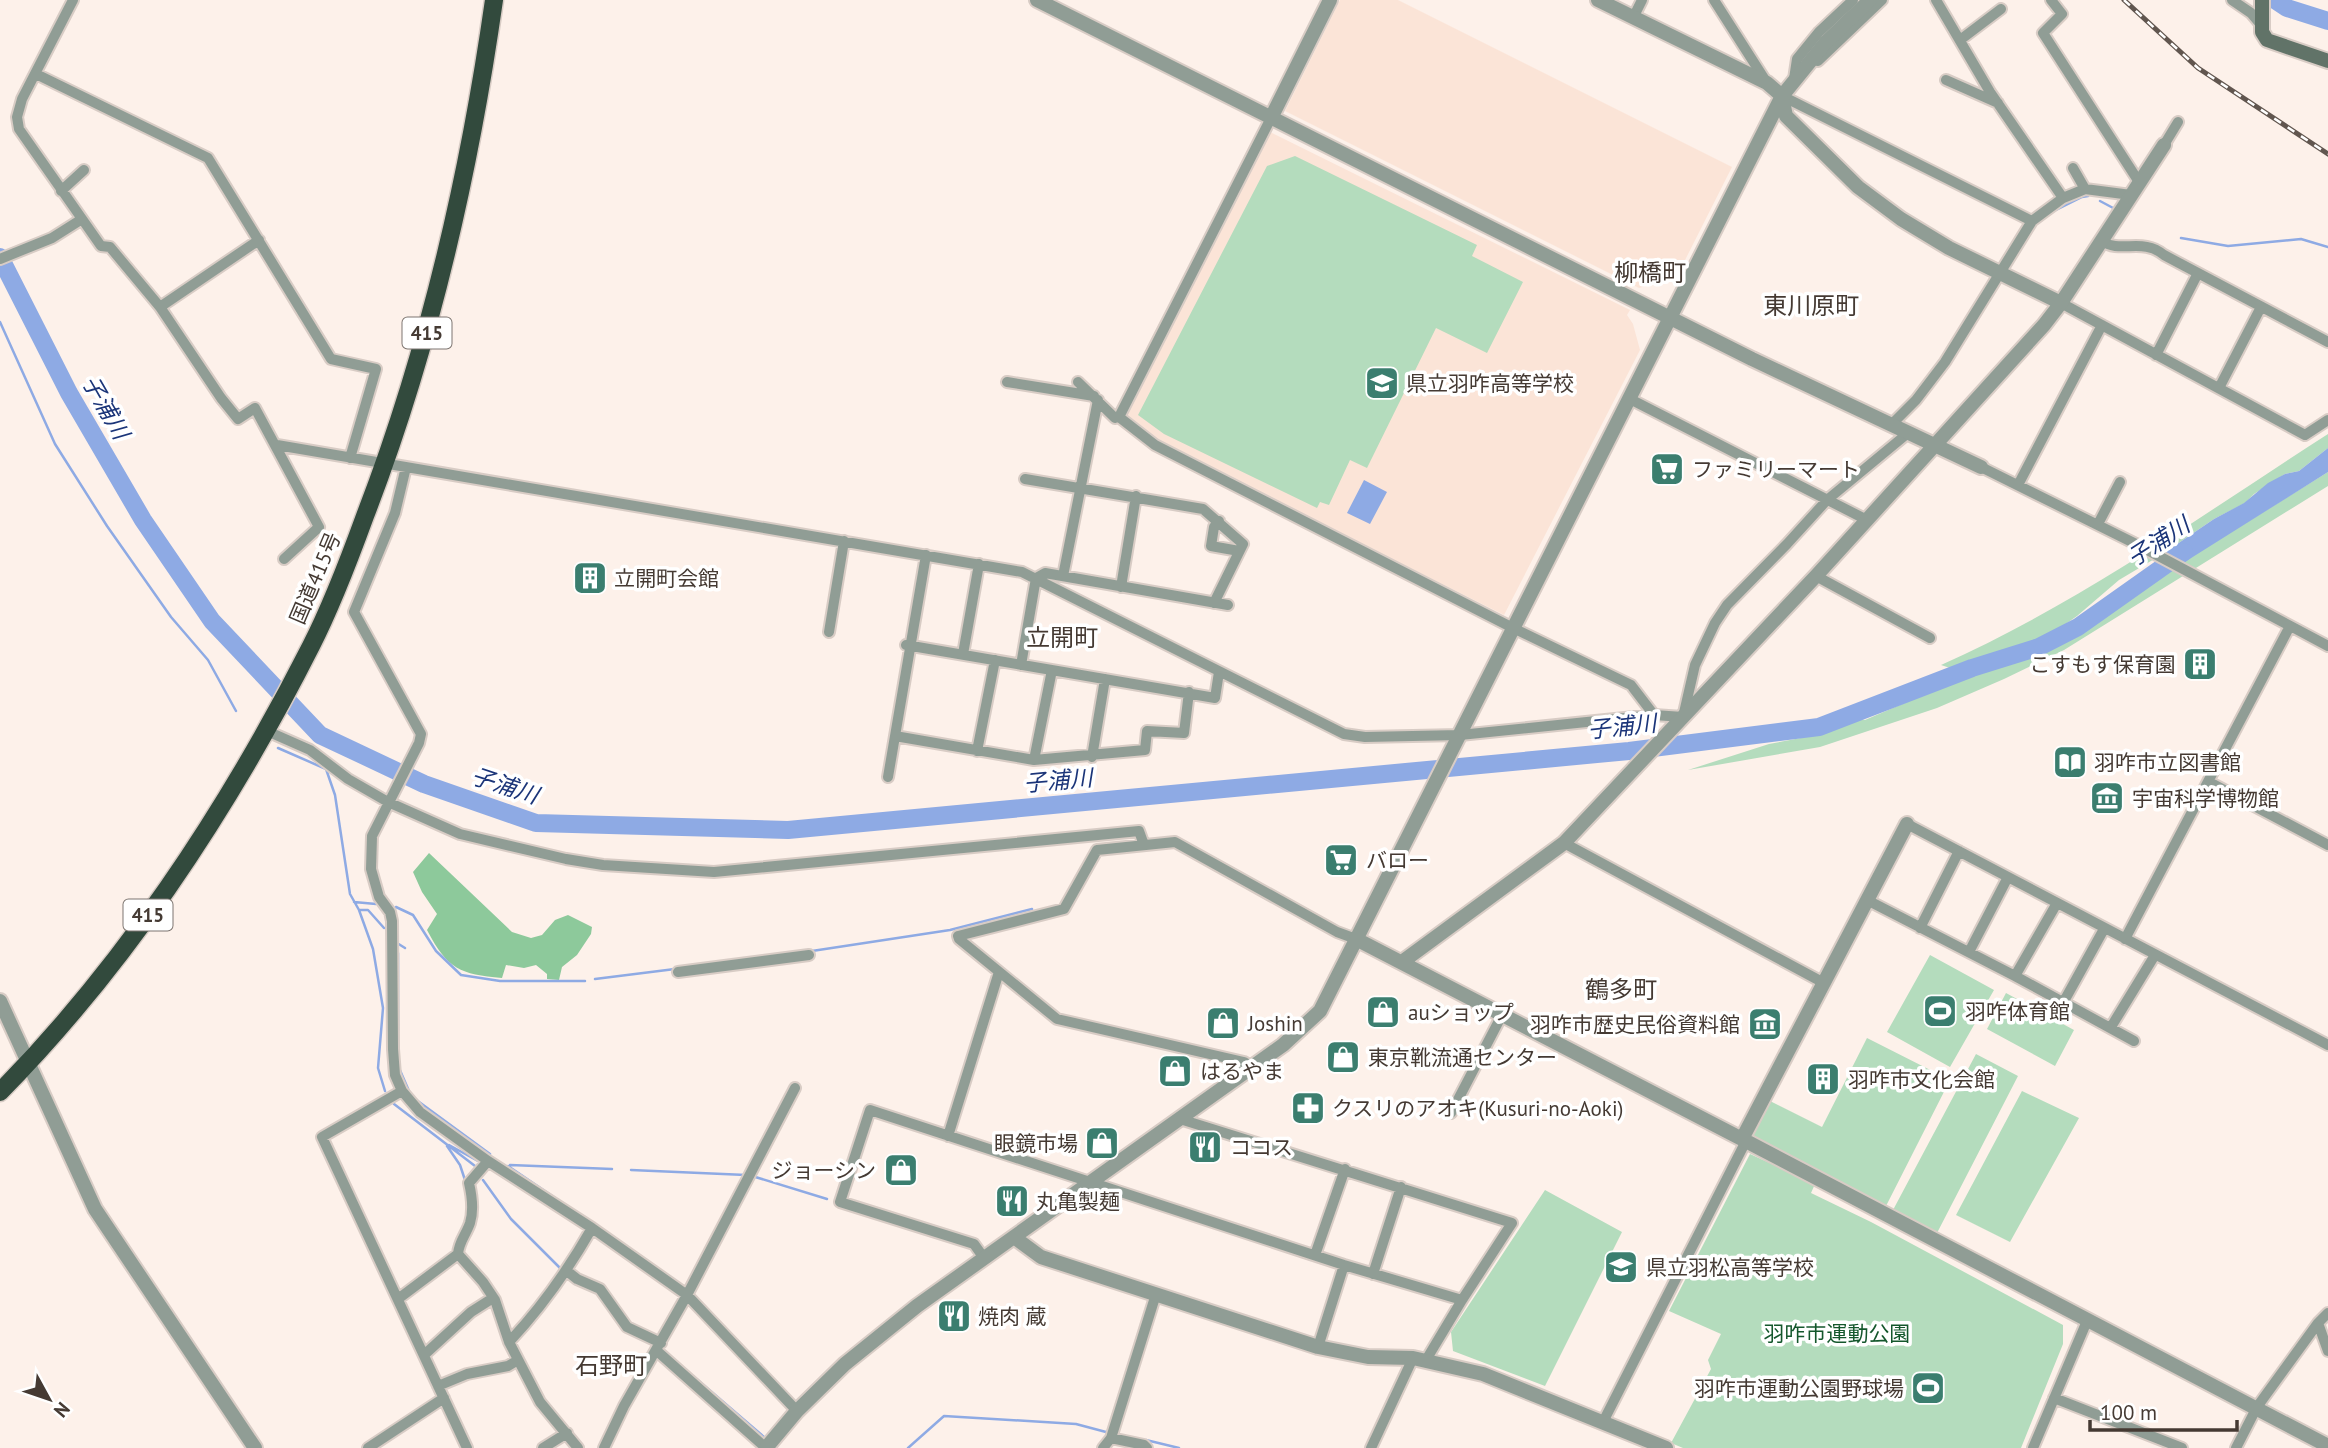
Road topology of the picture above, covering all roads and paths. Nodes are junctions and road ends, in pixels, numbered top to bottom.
1 (73, 0) edge
2 (494, 0) edge
3 (1037, 0) edge
4 (1330, 0) edge
5 (1598, 0) edge
6 (1642, 0) edge
7 (1714, 0) edge
8 (1853, 0) edge
9 (1870, 0) edge
10 (1882, 0) edge
11 (1936, 0) edge
12 (2051, 0) edge
13 (2232, 0) edge
14 (2262, 0) edge
15 (2001, 9) dead end
16 (1633, 18) junction
17 (2262, 26) junction
18 (1960, 40) junction
19 (2328, 61) edge
20 (36, 74) junction
21 (1794, 79) junction
22 (1946, 80) dead end
23 (1767, 83) junction
24 (1782, 96) junction
25 (1998, 103) junction
26 (1271, 118) junction
27 (2178, 122) dead end
28 (2164, 145) joint
29 (2073, 168) dead end
30 (84, 170) dead end
31 (2135, 188) junction
32 (2085, 189) junction
33 (61, 191) junction
34 (2063, 198) junction
35 (82, 219) junction
36 (2032, 221) junction
37 (259, 240) junction
38 (2102, 241) junction
39 (0, 259) edge
40 (2001, 273) junction
41 (2197, 273) junction
42 (2061, 303) junction
43 (160, 307) junction
44 (2261, 307) junction
45 (1670, 318) junction
46 (2102, 325) junction
47 (2328, 342) edge
48 (2156, 355) junction
49 (1078, 382) dead end
50 (1007, 383) dead end
51 (2219, 388) junction
52 (1096, 398) junction
53 (1630, 400) junction
54 (1119, 417) junction
55 (2328, 420) edge
56 (1891, 425) junction
57 (1908, 433) junction
58 (277, 445) junction
59 (1935, 445) junction
60 (350, 458) junction
61 (385, 464) junction
62 (406, 467) junction
63 (1981, 467) joint
64 (1025, 479) dead end
65 (2120, 482) dead end
66 (2018, 485) junction
67 (1080, 487) junction
68 (1136, 496) junction
69 (1827, 500) junction
70 (1867, 520) junction
71 (1219, 521) junction
72 (2098, 524) junction
73 (844, 541) junction
74 (1239, 551) junction
75 (926, 555) junction
76 (284, 559) dead end
77 (979, 564) junction
78 (1063, 576) junction
79 (1816, 576) junction
80 (1036, 578) junction
81 (1121, 587) junction
82 (1214, 603) junction
83 (1228, 605) dead end
84 (2290, 626) junction
85 (1513, 628) junction
86 (829, 632) dead end
87 (1930, 638) dead end
88 (908, 645) junction
89 (2328, 646) edge
90 (963, 654) junction
91 (995, 660) junction
92 (1021, 665) junction
93 (1052, 670) junction
94 (1219, 672) junction
95 (1105, 679) junction
96 (1189, 692) junction
97 (1654, 716) junction
98 (1683, 717) junction
99 (270, 726) junction
100 (895, 736) junction
101 (1458, 739) junction
102 (977, 751) junction
103 (1092, 757) junction
104 (1034, 760) junction
105 (888, 777) dead end
106 (2209, 782) junction
107 (389, 800) junction
108 (1907, 824) joint
109 (1564, 843) junction
110 (1144, 845) junction
111 (2328, 845) edge
112 (1959, 852) junction
113 (2008, 877) junction
114 (1867, 900) junction
115 (2057, 903) junction
116 (1920, 928) junction
117 (2105, 929) junction
118 (1356, 939) junction
119 (2125, 939) junction
120 (1969, 952) junction
121 (808, 955) dead end
122 (2155, 955) junction
123 (1402, 962) junction
124 (678, 972) dead end
125 (999, 972) junction
126 (2015, 976) junction
127 (1824, 983) junction
128 (0, 1001) edge
129 (2063, 1003) junction
130 (1502, 1015) junction
131 (2111, 1027) junction
132 (2134, 1041) dead end
133 (2328, 1045) edge
134 (29, 1062) junction
135 (1252, 1067) junction
136 (794, 1088) dead end
137 (402, 1091) junction
138 (0, 1092) edge
139 (1451, 1113) dead end
140 (1180, 1119) junction
141 (948, 1136) junction
142 (1744, 1140) junction
143 (488, 1161) junction
144 (1345, 1169) junction
145 (1089, 1183) junction
146 (1401, 1187) junction
147 (592, 1227) junction
148 (1014, 1237) junction
149 (458, 1254) junction
150 (1315, 1255) junction
151 (984, 1258) junction
152 (1345, 1265) junction
153 (567, 1271) junction
154 (1373, 1274) junction
155 (1156, 1294) junction
156 (687, 1295) junction
157 (493, 1298) junction
158 (398, 1299) junction
159 (1462, 1300) junction
160 (2328, 1313) edge
161 (2087, 1321) junction
162 (2318, 1323) junction
163 (509, 1342) junction
164 (659, 1347) junction
165 (1318, 1347) junction
166 (2328, 1351) edge
167 (424, 1355) junction
168 (1420, 1359) junction
169 (518, 1360) junction
170 (438, 1386) junction
171 (444, 1398) junction
172 (2054, 1398) junction
173 (2257, 1407) junction
174 (797, 1411) junction
175 (1603, 1422) junction
176 (567, 1433) junction
177 (1111, 1438) junction
178 (2328, 1446) edge
179 (255, 1448) edge
180 (368, 1448) edge
181 (467, 1448) edge
182 (543, 1448) edge
183 (578, 1448) edge
184 (604, 1448) edge
185 (766, 1448) edge
186 (1103, 1448) edge
187 (1147, 1448) edge
188 (1371, 1448) edge
189 (1666, 1448) edge
190 (2034, 1448) edge
191 (2182, 1448) edge
192 (2236, 1448) edge

1 - 20 street
2 - 61 highway, 国道415号 / 415
3 - 26 street
4 - 26 street
5 - 16 street
6 - 16 street
7 - 23 street
8 - 21 street
9 - 21 street
10 - 21 street
11 - 18 street
12 - 31 street
13 - 17 street
14 - 17 main road
15 - 18 street
16 - 23 street
17 - 19 main road
18 - 25 street
20 - 33 street
20 - 37 street
21 - 24 street
22 - 25 street
23 - 24 street
24 - 36 street
24 - 40 street
24 - 45 street
25 - 34 street
26 - 45 street
26 - 54 street
27 - 28 street
28 - 31 street
29 - 32 street
30 - 33 street
31 - 32 street
31 - 38 street
32 - 34 street
33 - 35 street
34 - 36 street
35 - 39 street
35 - 43 street
36 - 40 street
37 - 43 street
37 - 60 street
38 - 41 street
38 - 42 street
40 - 42 street
40 - 56 street
41 - 44 street
41 - 48 street
42 - 46 street
42 - 59 street
43 - 58 street
44 - 47 street
44 - 51 street
45 - 53 street
45 - 56 street
46 - 48 street
46 - 66 street
48 - 51 street
49 - 52 street
50 - 52 street
51 - 55 street
52 - 54 street
52 - 67 street
53 - 69 street
53 - 85 street
54 - 85 street
56 - 57 street
57 - 59 street
57 - 69 street
58 - 60 street
58 - 76 street
59 - 63 street
59 - 70 street
60 - 61 street
61 - 62 street
61 - 99 highway, 国道415号 / 415
62 - 73 street
62 - 107 street
63 - 66 street
64 - 67 street
65 - 72 street
66 - 72 street
67 - 68 street
67 - 78 street
68 - 71 street
68 - 81 street
69 - 70 street
69 - 98 street
70 - 79 street
71 - 74 street
71 - 74 street
72 - 84 street
73 - 75 street
73 - 86 street
74 - 82 street
75 - 77 street
75 - 88 street
77 - 80 street
77 - 90 street
78 - 80 street
78 - 81 street
79 - 87 street
79 - 98 street
80 - 92 street
80 - 94 street
81 - 82 street
82 - 83 street
84 - 89 street
84 - 106 street
85 - 97 street
85 - 101 street
88 - 90 street
88 - 100 street
90 - 91 street
91 - 92 street
91 - 102 street
92 - 93 street
93 - 95 street
93 - 104 street
94 - 96 street
94 - 101 street
95 - 96 street
95 - 103 street
96 - 103 street
97 - 98 street
97 - 101 street
98 - 109 street
99 - 107 street
99 - 134 highway, 国道415号 / 415
100 - 102 street
100 - 105 street
101 - 118 street
102 - 104 street
103 - 104 street
106 - 111 street
106 - 119 street
107 - 110 street
107 - 137 street
108 - 112 street
108 - 114 street
109 - 123 street
109 - 127 street
110 - 118 street
110 - 125 street
112 - 113 street
112 - 116 street
113 - 115 street
113 - 120 street
114 - 116 street
114 - 127 street
115 - 117 street
115 - 126 street
116 - 120 street
117 - 119 street
117 - 129 street
118 - 123 street
118 - 135 street
119 - 122 street
120 - 126 street
121 - 124 street
122 - 131 street
122 - 133 street
123 - 130 street
125 - 135 street
125 - 141 street
126 - 129 street
127 - 142 street
128 - 134 street
129 - 131 street
130 - 139 street
130 - 142 street
131 - 132 street
134 - 138 highway, 国道415号 / 415
134 - 179 street
135 - 140 street
136 - 156 street
137 - 143 street
137 - 158 street
140 - 144 street
140 - 145 street
141 - 145 street
141 - 151 street
142 - 161 street
142 - 175 street
143 - 147 street
143 - 149 street
144 - 146 street
144 - 150 street
145 - 148 street
145 - 150 street
146 - 154 street
146 - 159 street
147 - 153 street
147 - 156 street
148 - 151 street
148 - 155 street
149 - 157 street
149 - 158 street
150 - 152 street
151 - 174 street
152 - 154 street
152 - 165 street
153 - 163 street
153 - 164 street
154 - 159 street
155 - 165 street
155 - 177 street
156 - 164 street
156 - 174 street
157 - 163 street
157 - 167 street
158 - 167 street
159 - 168 street
160 - 162 street
161 - 172 street
161 - 173 street
162 - 166 street
162 - 173 street
163 - 169 street
164 - 184 street
164 - 185 street
165 - 168 street
167 - 170 street
168 - 175 street
168 - 188 street
169 - 170 street
169 - 176 street
170 - 171 street
171 - 180 street
171 - 181 street
172 - 190 street
172 - 191 street
173 - 178 street
173 - 192 street
174 - 185 street
175 - 189 street
176 - 182 street
176 - 183 street
177 - 186 street
177 - 187 street

